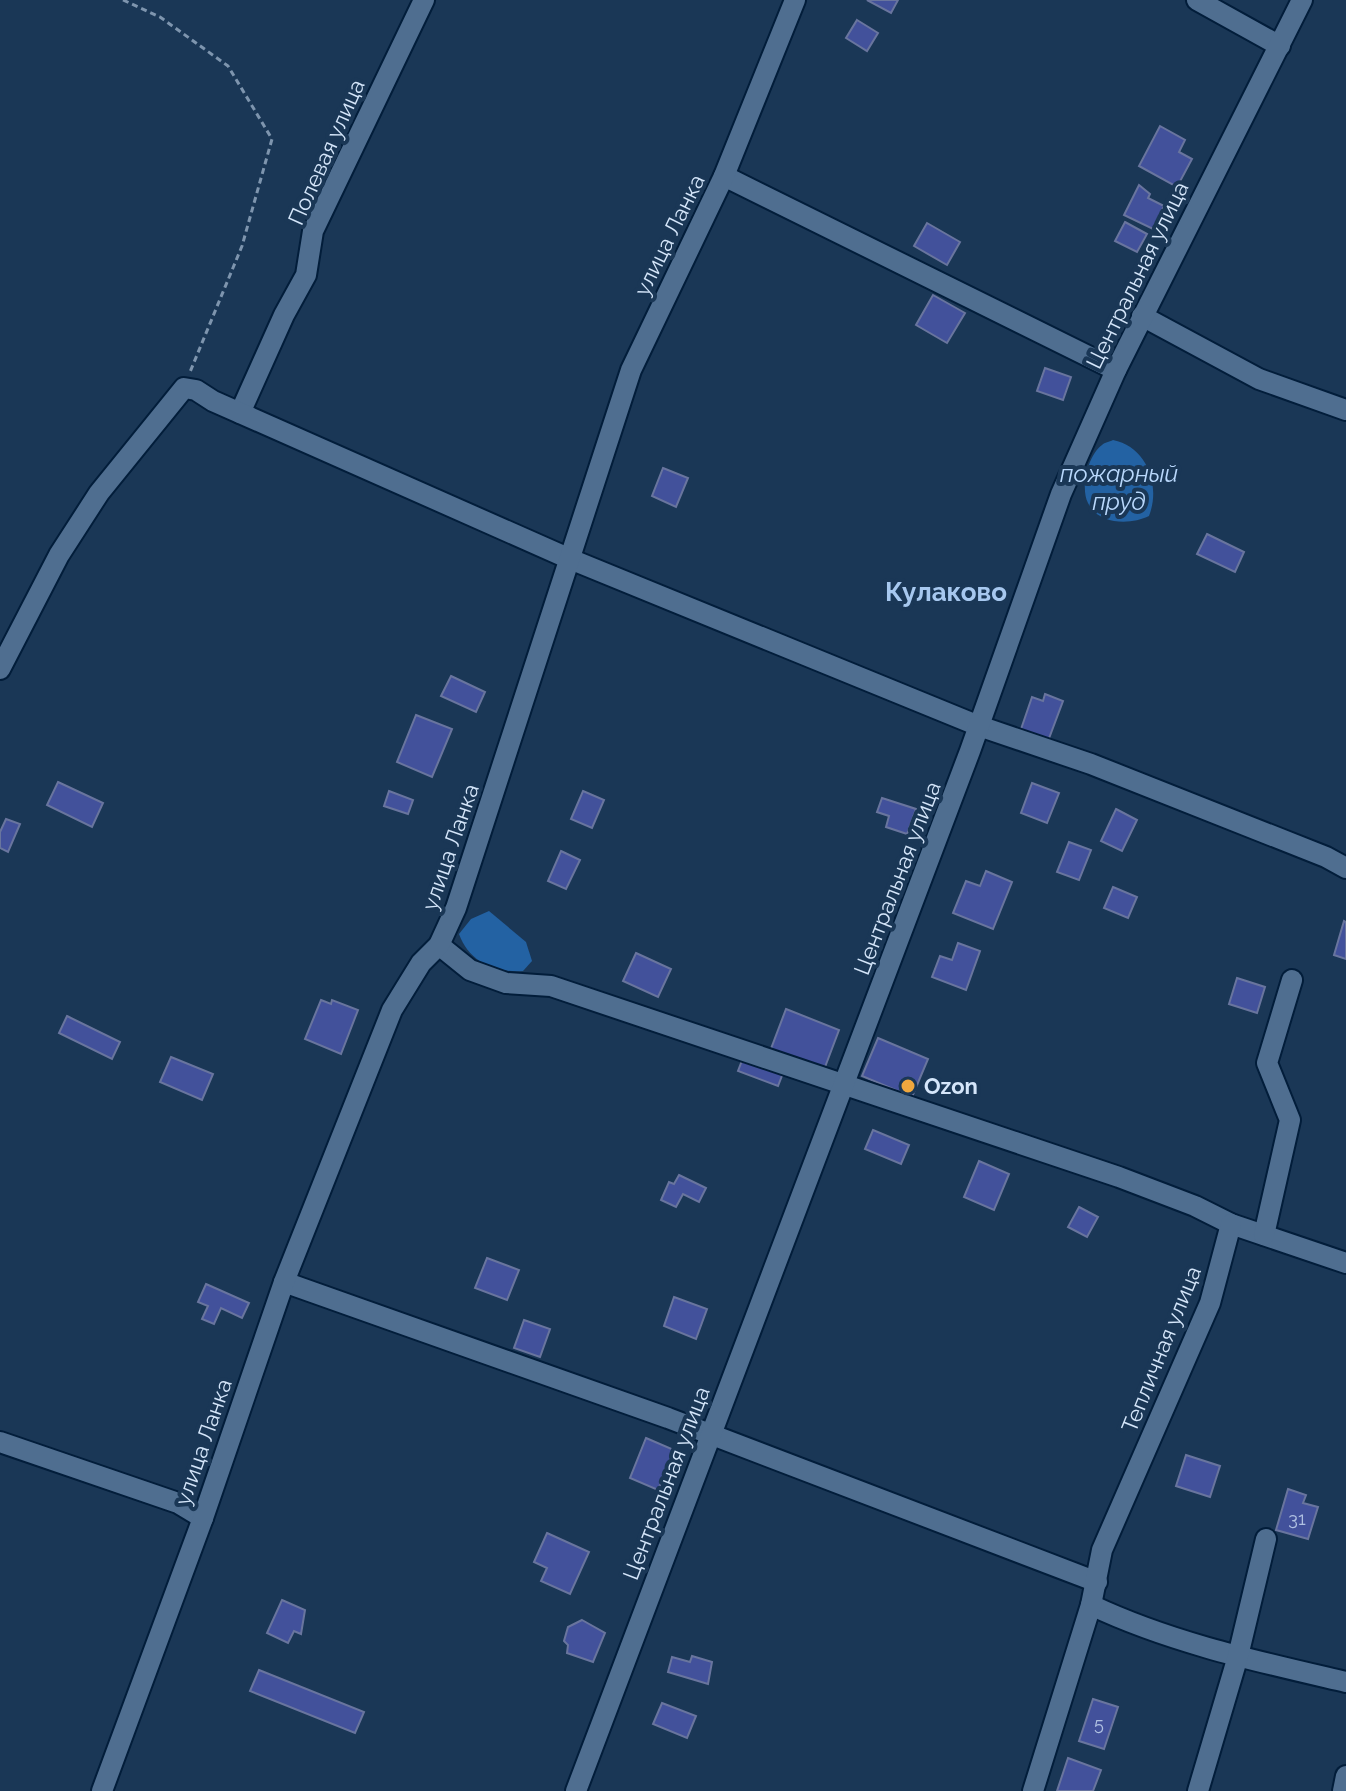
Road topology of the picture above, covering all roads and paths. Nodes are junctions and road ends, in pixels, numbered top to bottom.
1 (123, 0) edge
2 (424, 0) edge
3 (795, 0) edge
4 (1197, 0) edge
5 (1302, 0) edge
6 (1280, 46) junction
7 (724, 176) junction
8 (1142, 316) junction
9 (1116, 370) junction
10 (184, 388) junction
11 (1346, 410) edge
12 (240, 413) junction
13 (570, 559) junction
14 (0, 669) edge
15 (979, 726) junction
16 (1346, 868) edge
17 (439, 945) junction
18 (1292, 980) dead end
19 (842, 1083) junction
20 (1231, 1224) junction
21 (1264, 1235) junction
22 (1346, 1263) edge
23 (284, 1282) junction
24 (709, 1434) junction
25 (0, 1442) edge
26 (203, 1518) junction
27 (1266, 1539) dead end
28 (1097, 1582) junction
29 (1091, 1605) junction
30 (1238, 1656) junction
31 (1346, 1682) edge
32 (1346, 1776) edge
33 (102, 1791) edge
34 (576, 1791) edge
35 (1033, 1791) edge
36 (1198, 1791) edge
37 (1343, 1791) edge

1 - 10 path
2 - 12 street, Полевая улица
3 - 7 street, улица Ланка
4 - 6 street
5 - 6 street, Центральная улица
6 - 8 street, Центральная улица
7 - 9 street
7 - 13 street, улица Ланка
8 - 9 street, Центральная улица
8 - 11 street
9 - 15 street, Центральная улица
10 - 12 street
10 - 14 street
12 - 13 street
13 - 15 street
13 - 17 street, улица Ланка
15 - 16 street
15 - 19 street, Центральная улица
17 - 19 street
17 - 23 street, улица Ланка
18 - 21 street
19 - 20 street
19 - 24 street, Центральная улица
20 - 21 street
20 - 28 street, Тепличная улица
21 - 22 street
23 - 24 street
23 - 26 street, улица Ланка
24 - 28 street
24 - 34 street, Центральная улица
25 - 26 street
26 - 33 street, улица Ланка
27 - 30 street
28 - 29 street, Тепличная улица
29 - 30 street
29 - 35 street, Тепличная улица
30 - 31 street
30 - 36 street
32 - 37 street

